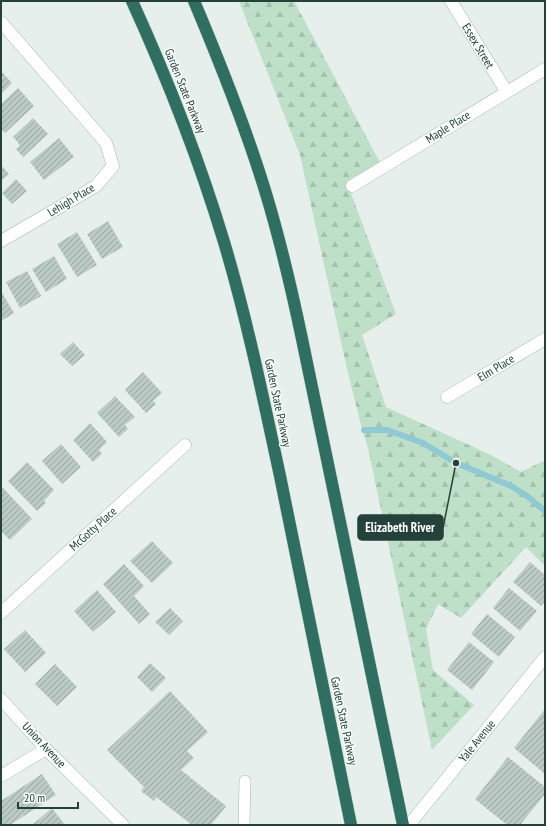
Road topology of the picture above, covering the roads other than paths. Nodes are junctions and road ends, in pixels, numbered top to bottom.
1 (132, 1) edge
2 (194, 1) edge
3 (451, 1) edge
4 (1, 22) edge
5 (545, 69) edge
6 (506, 92) junction
7 (352, 186) dead end
8 (1, 241) edge
9 (545, 339) edge
10 (447, 397) dead end
11 (185, 445) dead end
12 (1, 613) edge
13 (545, 657) edge
14 (1, 698) edge
15 (46, 748) junction
16 (1, 776) edge
17 (245, 781) dead end
18 (122, 825) edge
19 (244, 825) edge
20 (351, 825) edge
21 (403, 825) edge
22 (409, 825) edge

1 - 20 highway, Garden State Parkway
2 - 21 highway
3 - 6 street, Essex Street
4 - 8 street, Lehigh Place
5 - 6 street, Maple Place
6 - 7 street, Maple Place
9 - 10 street, Elm Place
11 - 12 street, McGotty Place
13 - 22 street, Yale Avenue
14 - 15 street, Union Avenue
15 - 16 street
15 - 18 street, Union Avenue
17 - 19 lane

